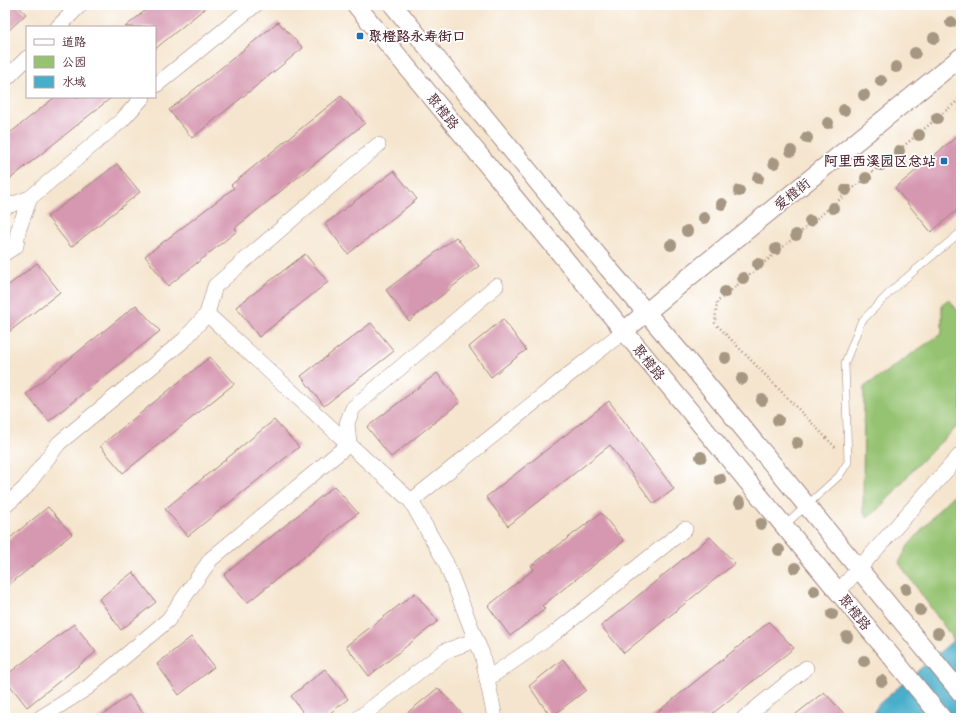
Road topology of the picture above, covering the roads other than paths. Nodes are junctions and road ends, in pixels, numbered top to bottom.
1 (80, 5) edge
2 (254, 5) edge
3 (356, 5) edge
4 (393, 5) edge
5 (59, 26) edge
6 (961, 57) edge
7 (26, 59) edge
8 (5, 80) edge
9 (156, 85) edge
10 (142, 98) edge
11 (378, 145) dead end
12 (30, 198) junction
13 (5, 208) edge
14 (961, 232) edge
15 (5, 253) edge
16 (496, 286) dead end
17 (646, 313) junction
18 (207, 314) junction
19 (624, 331) junction
20 (348, 444) junction
21 (961, 454) edge
22 (411, 501) junction
23 (5, 506) edge
24 (806, 506) junction
25 (784, 526) junction
26 (685, 529) dead end
27 (858, 569) junction
28 (838, 592) junction
29 (476, 640) junction
30 (806, 668) dead end
31 (487, 679) junction
32 (961, 693) edge
33 (40, 718) edge
34 (359, 718) edge
35 (495, 718) edge
36 (744, 718) edge
37 (942, 718) edge

1 - 5 street
2 - 9 street
3 - 19 street, 聚橙路
4 - 17 street, 聚橙路
6 - 17 street, 爱橙街
7 - 8 street
10 - 12 street
11 - 18 street
12 - 13 street
12 - 15 street
14 - 24 lane
16 - 20 street
17 - 19 street, 爱橙街
17 - 24 street, 聚橙路
18 - 20 street
18 - 23 street
19 - 22 street
19 - 25 street, 聚橙路
20 - 22 street
20 - 33 street
21 - 27 street
22 - 29 street
24 - 25 lane
24 - 27 street, 聚橙路
25 - 28 street, 聚橙路
26 - 31 street
27 - 28 street
27 - 32 street, 聚橙路
28 - 37 street, 聚橙路
29 - 31 street
29 - 34 street
30 - 36 street
31 - 35 street

